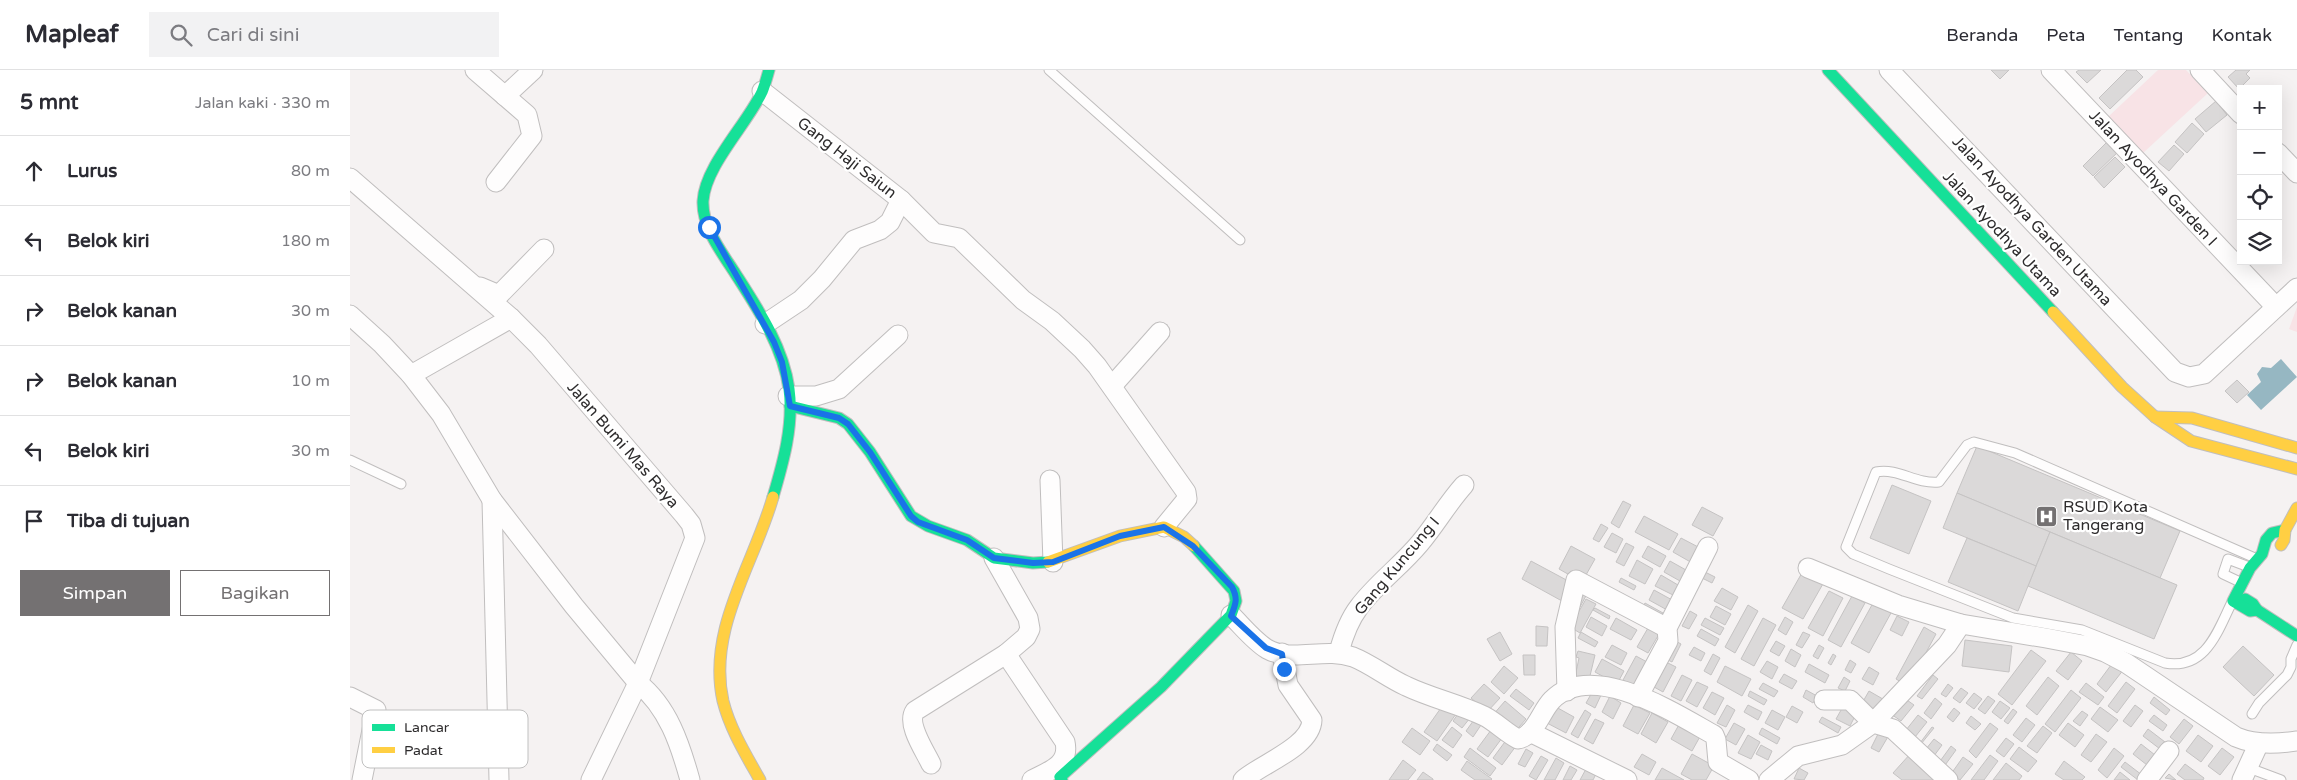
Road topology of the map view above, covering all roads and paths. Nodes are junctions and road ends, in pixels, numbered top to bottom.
1 (475, 70) edge
2 (533, 70) edge
3 (769, 70) edge
4 (1049, 70) edge
5 (1828, 70) edge
6 (1889, 70) edge
7 (2051, 70) edge
8 (2200, 70) edge
9 (762, 91) junction
10 (505, 96) junction
11 (2237, 110) edge
12 (2282, 158) edge
13 (2297, 173) edge
14 (350, 178) edge
15 (496, 182) dead end
16 (901, 200) junction
17 (1240, 240) dead end
18 (544, 249) dead end
19 (2297, 288) edge
20 (504, 307) junction
21 (2276, 307) junction
22 (350, 315) edge
23 (765, 324) junction
24 (1160, 332) dead end
25 (898, 334) dead end
26 (411, 375) junction
27 (1112, 386) junction
28 (789, 401) junction
29 (2155, 417) junction
30 (2297, 448) edge
31 (350, 460) edge
32 (2297, 470) edge
33 (1050, 480) dead end
34 (400, 484) dead end
35 (1464, 485) dead end
36 (492, 500) junction
37 (2296, 511) edge
38 (1164, 527) junction
39 (1708, 547) dead end
40 (994, 558) junction
41 (2257, 560) junction
42 (1053, 562) junction
43 (1808, 568) dead end
44 (2242, 583) junction
45 (2235, 598) junction
46 (1231, 616) junction
47 (1961, 624) junction
48 (1667, 628) junction
49 (2297, 636) edge
50 (2297, 645) edge
51 (1338, 652) junction
52 (1006, 654) junction
53 (1282, 654) junction
54 (638, 683) junction
55 (1567, 691) junction
56 (1638, 696) junction
57 (350, 697) edge
58 (1824, 700) dead end
59 (376, 710) edge
60 (497, 710) edge
61 (2252, 714) dead end
62 (1873, 722) junction
63 (1530, 732) junction
64 (2297, 741) edge
65 (2259, 743) junction
66 (2169, 752) dead end
67 (932, 764) dead end
68 (1722, 773) edge
69 (2246, 774) edge
70 (1059, 775) edge
71 (591, 780) edge
72 (690, 780) edge
73 (760, 780) edge
74 (1032, 780) edge
75 (1243, 780) edge
76 (1627, 780) edge
77 (1750, 780) edge
78 (1769, 780) edge
79 (1948, 780) edge
80 (2147, 780) edge
81 (2281, 780) edge

1 - 10 street
2 - 10 street
3 - 9 street
4 - 17 lane
5 - 29 street, Jalan Ayodhya Utama
6 - 21 street, Jalan Ayodhya Garden Utama
7 - 21 street, Jalan Ayodhya Garden I
8 - 11 street
9 - 16 street, Gang Haji Saiun
9 - 23 street
10 - 15 street
12 - 13 street
14 - 20 street, Jalan Bumi Mas Raya
16 - 23 street, Gang Haji Saiun
16 - 27 street
18 - 20 street
19 - 21 street
20 - 26 street
20 - 54 street, Jalan Bumi Mas Raya
22 - 26 street
23 - 28 street
24 - 27 street
25 - 28 street
26 - 36 street
27 - 38 street
28 - 40 street
28 - 73 street
29 - 30 street
29 - 32 street, Jalan Ayodhya Utama
31 - 34 lane
33 - 42 street
35 - 51 street, Gang Kuncung I
36 - 54 street
36 - 60 street
37 - 41 street
38 - 42 street
38 - 46 street
39 - 48 street
40 - 42 street
40 - 52 street
41 - 44 street
41 - 44 lane
41 - 45 lane
43 - 47 street
44 - 45 street
45 - 49 street
46 - 53 street
46 - 70 street
47 - 62 street
47 - 65 street
48 - 55 street
48 - 56 street
50 - 61 lane
51 - 53 street
51 - 63 street
52 - 67 street
52 - 70 street
53 - 75 street
54 - 71 street, Jalan Bumi Mas Raya
54 - 72 street
55 - 56 street
55 - 63 street
56 - 68 street
57 - 59 street
58 - 62 street
62 - 78 street
62 - 79 street
63 - 76 street
64 - 65 street
65 - 69 street
66 - 80 street
68 - 77 street
69 - 81 lane
70 - 74 street

